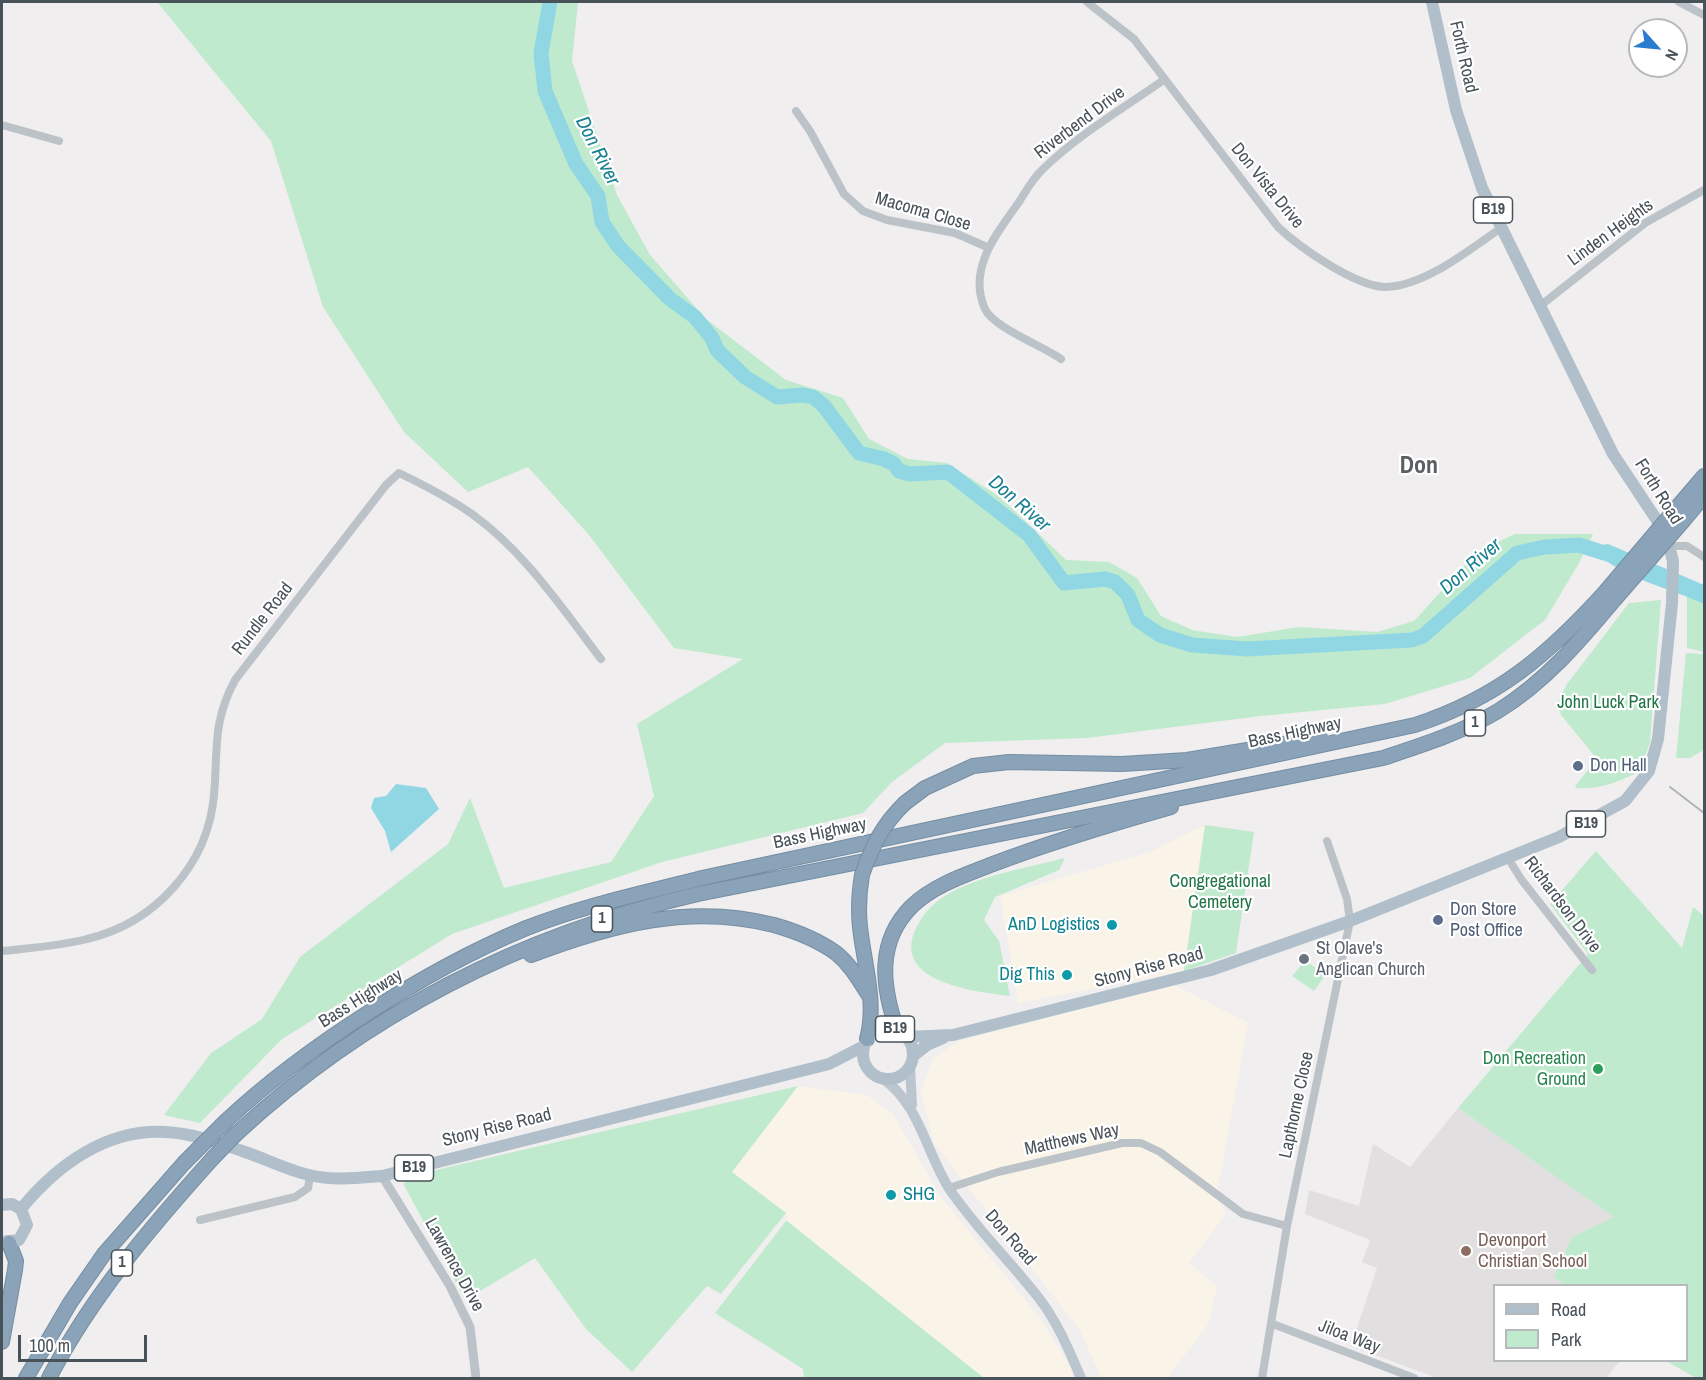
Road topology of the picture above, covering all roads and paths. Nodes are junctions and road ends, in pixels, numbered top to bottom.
1 (1087, 2) edge
2 (1432, 2) edge
3 (1679, 2) edge
4 (1704, 15) edge
5 (1165, 79) junction
6 (796, 111) dead end
7 (2, 125) edge
8 (59, 141) dead end
9 (1704, 190) edge
10 (1501, 228) junction
11 (987, 247) junction
12 (1540, 306) junction
13 (1061, 359) dead end
14 (1704, 476) edge
15 (1704, 496) edge
16 (1679, 516) junction
17 (1669, 546) junction
18 (1704, 557) edge
19 (1610, 595) junction
20 (601, 659) dead end
21 (1400, 729) junction
22 (1295, 774) junction
23 (1327, 841) dead end
24 (1508, 858) junction
25 (1350, 921) junction
26 (2, 951) edge
27 (1592, 970) dead end
28 (455, 980) junction
29 (870, 997) junction
30 (902, 1033) junction
31 (953, 1035) junction
32 (866, 1043) junction
33 (912, 1061) junction
34 (828, 1064) junction
35 (868, 1068) junction
36 (882, 1078) junction
37 (916, 1119) junction
38 (310, 1176) junction
39 (382, 1176) junction
40 (949, 1188) junction
41 (2, 1205) edge
42 (21, 1209) junction
43 (200, 1221) dead end
44 (1287, 1226) junction
45 (4, 1243) edge
46 (2, 1285) edge
47 (7, 1306) junction
48 (1273, 1324) junction
49 (2, 1342) edge
50 (1403, 1377) edge
51 (26, 1378) edge
52 (49, 1378) edge
53 (476, 1378) edge
54 (1081, 1378) edge
55 (1262, 1378) edge
56 (1414, 1378) edge

1 - 5 street, Don Vista Drive
2 - 10 main road, Forth Road / B19
3 - 4 street
5 - 10 street, Don Vista Drive
5 - 11 street, Riverbend Drive
6 - 11 street, Macoma Close
7 - 8 street
9 - 12 street, Linden Heights
10 - 12 main road, Forth Road / B19
11 - 13 street, Riverbend Drive
12 - 17 main road, Forth Road / B19
14 - 16 highway, Bass Highway / 1
15 - 16 highway, Bass Highway / 1
16 - 19 highway, Bass Highway / 1, bridge
17 - 18 street
17 - 24 main road, Forth Road / B19
19 - 21 highway, Bass Highway / 1
19 - 22 highway, Bass Highway / 1
20 - 26 street, Rundle Road
21 - 29 highway, bridge
21 - 51 highway, Bass Highway / 1, bridge
22 - 28 highway, Bass Highway / 1
22 - 30 highway
23 - 25 street, Lapthorne Close
24 - 25 main road, Forth Road / B19
24 - 27 street, Richardson Drive
25 - 31 main road, Stony Rise Road / B19
25 - 44 street, Lapthorne Close
28 - 29 highway
28 - 52 highway, Bass Highway / 1, bridge
29 - 32 highway
30 - 31 main road, Stony Rise Road / B19
30 - 32 main road, B19
30 - 33 main road, B19
31 - 33 main road, Stony Rise Road / B19
32 - 34 main road, Stony Rise Road / B19
32 - 35 main road, B19
33 - 36 main road, B19
33 - 37 main road, Don Road
34 - 35 main road, Stony Rise Road / B19
34 - 39 main road, Stony Rise Road / B19
35 - 36 main road, B19
36 - 37 main road, Don Road
37 - 40 main road, Don Road
38 - 39 main road, Stony Rise Road / B19
38 - 42 main road, Stony Rise Road / B19
38 - 43 street
39 - 53 street, Lawrence Drive
40 - 44 street, Matthews Way
40 - 54 main road, Don Road
41 - 42 main road
42 - 45 main road
44 - 48 street, Lapthorne Close
45 - 47 highway
46 - 47 highway
47 - 49 highway
48 - 50 street, Jiloa Way
48 - 55 street, Lapthorne Close
50 - 56 street, Jiloa Way

